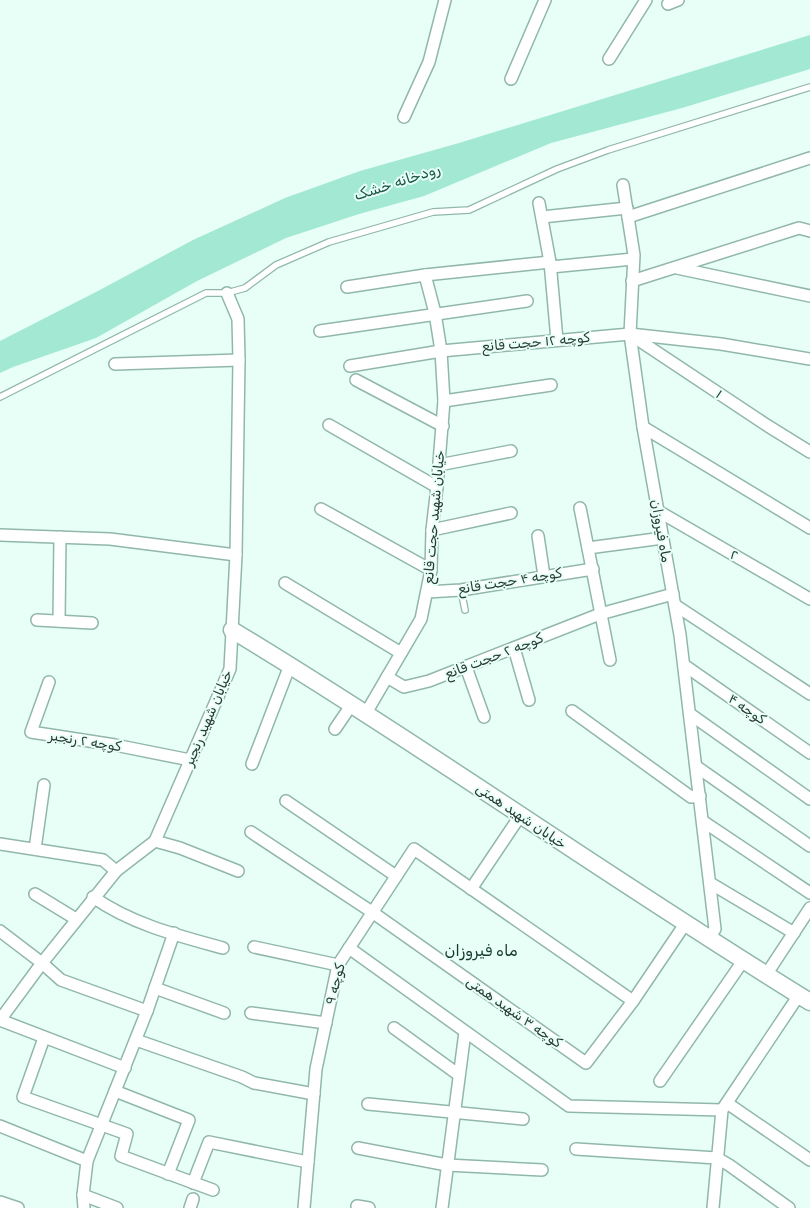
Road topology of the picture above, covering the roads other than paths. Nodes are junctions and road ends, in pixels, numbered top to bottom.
1 (445, 0) edge
2 (545, 0) edge
3 (646, 0) edge
4 (609, 59) dead end
5 (510, 79) dead end
6 (810, 87) edge
7 (404, 117) dead end
8 (810, 158) edge
9 (623, 185) dead end
10 (539, 203) dead end
11 (627, 213) junction
12 (542, 217) junction
13 (810, 231) edge
14 (633, 259) junction
15 (551, 265) junction
16 (675, 268) junction
17 (425, 275) junction
18 (632, 281) junction
19 (347, 287) dead end
20 (227, 293) junction
21 (810, 296) edge
22 (527, 301) dead end
23 (436, 313) junction
24 (320, 332) dead end
25 (630, 334) junction
26 (557, 340) junction
27 (441, 351) junction
28 (239, 360) junction
29 (810, 360) edge
30 (115, 364) dead end
31 (350, 366) dead end
32 (356, 380) dead end
33 (551, 385) dead end
34 (0, 397) edge
35 (444, 401) junction
36 (329, 425) dead end
37 (442, 426) junction
38 (643, 427) junction
39 (511, 451) dead end
40 (810, 452) edge
41 (439, 465) junction
42 (437, 487) junction
43 (580, 508) dead end
44 (321, 509) dead end
45 (658, 512) junction
46 (511, 513) dead end
47 (810, 528) edge
48 (432, 530) junction
49 (0, 535) edge
50 (538, 536) dead end
51 (60, 537) junction
52 (663, 538) junction
53 (588, 548) junction
54 (236, 555) junction
55 (592, 569) junction
56 (431, 570) junction
57 (544, 576) junction
58 (285, 583) dead end
59 (460, 590) junction
60 (427, 592) junction
61 (810, 599) edge
62 (674, 600) junction
63 (465, 610) dead end
64 (600, 614) junction
65 (36, 620) dead end
66 (59, 621) junction
67 (92, 622) dead end
68 (232, 630) junction
69 (514, 648) junction
70 (401, 653) junction
71 (610, 660) dead end
72 (290, 665) junction
73 (684, 665) junction
74 (466, 667) junction
75 (387, 677) junction
76 (49, 682) dead end
77 (810, 694) edge
78 (528, 700) dead end
79 (352, 704) junction
80 (572, 711) dead end
81 (366, 713) junction
82 (690, 714) junction
83 (484, 717) dead end
84 (335, 729) dead end
85 (810, 753) edge
86 (190, 760) junction
87 (252, 764) dead end
88 (697, 767) junction
89 (44, 785) dead end
90 (700, 796) junction
91 (810, 799) edge
92 (286, 800) dead end
93 (520, 816) junction
94 (704, 822) junction
95 (251, 832) dead end
96 (155, 841) junction
97 (0, 844) edge
98 (810, 846) edge
99 (35, 848) junction
100 (116, 871) junction
101 (238, 871) dead end
102 (396, 876) junction
103 (710, 883) junction
104 (471, 889) junction
105 (810, 893) edge
106 (35, 894) dead end
107 (93, 897) junction
108 (810, 908) edge
109 (372, 912) junction
110 (76, 919) junction
111 (685, 924) junction
112 (0, 931) edge
113 (174, 933) junction
114 (794, 933) junction
115 (709, 939) junction
116 (254, 947) dead end
117 (223, 948) dead end
118 (349, 948) junction
119 (743, 960) junction
120 (42, 963) junction
121 (338, 965) junction
122 (766, 975) junction
123 (155, 988) junction
124 (804, 999) edge
125 (633, 1002) junction
126 (147, 1011) junction
127 (224, 1013) dead end
128 (251, 1013) dead end
129 (0, 1020) edge
130 (326, 1023) junction
131 (394, 1028) dead end
132 (465, 1032) junction
133 (44, 1038) junction
134 (136, 1040) junction
135 (125, 1068) junction
136 (459, 1075) junction
137 (660, 1081) dead end
138 (115, 1092) junction
139 (314, 1094) junction
140 (368, 1104) dead end
141 (724, 1106) junction
142 (454, 1112) junction
143 (523, 1119) dead end
144 (102, 1124) junction
145 (0, 1126) edge
146 (358, 1148) dead end
147 (576, 1149) dead end
148 (717, 1158) junction
149 (810, 1160) edge
150 (87, 1161) junction
151 (308, 1162) junction
152 (448, 1165) junction
153 (542, 1170) dead end
154 (168, 1174) junction
155 (193, 1182) junction
156 (213, 1190) dead end
157 (83, 1196) junction
158 (84, 1208) edge
159 (117, 1208) edge
160 (304, 1208) edge
161 (442, 1208) edge
162 (713, 1208) edge
163 (789, 1208) edge

1 - 7 street
2 - 5 street
3 - 4 street
6 - 20 lane
8 - 11 street
9 - 11 street, ماه فیروزان
10 - 12 street
11 - 12 street
11 - 14 street, ماه فیروزان
12 - 15 street
13 - 16 street
14 - 15 street
14 - 18 street, ماه فیروزان
15 - 17 street
15 - 26 street
16 - 18 street
16 - 21 street
17 - 19 street
17 - 23 street, خیابان شهید حجت قانع
18 - 25 street, ماه فیروزان
20 - 28 street, خیابان شهید رنجبر
20 - 34 lane
22 - 23 street
23 - 24 street
23 - 27 street, خیابان شهید حجت قانع
25 - 26 street, کوچه ۱۲ حجت قانع
25 - 29 street, کوچه ۱۲ حجت قانع
25 - 38 street, ماه فیروزان
25 - 40 street, ۱
26 - 27 street, کوچه ۱۲ حجت قانع
27 - 31 street, کوچه ۱۲ حجت قانع
27 - 35 street, خیابان شهید حجت قانع
28 - 30 street
28 - 54 street, خیابان شهید رنجبر
32 - 37 street
33 - 35 street
35 - 37 street, خیابان شهید حجت قانع
36 - 42 street
37 - 41 street, خیابان شهید حجت قانع
38 - 45 street, ماه فیروزان
38 - 47 street
39 - 41 street
41 - 42 street, خیابان شهید حجت قانع
42 - 48 street, خیابان شهید حجت قانع
43 - 53 street
44 - 56 street
45 - 52 street, ماه فیروزان
45 - 61 street, ۲
46 - 48 street
48 - 56 street, خیابان شهید حجت قانع
49 - 51 street
50 - 57 street
51 - 54 street
51 - 66 street
52 - 53 street
52 - 62 street, ماه فیروزان
53 - 55 street
54 - 68 street, خیابان شهید رنجبر
55 - 57 street, کوچه ۴ حجت قانع
55 - 64 street
56 - 60 street, خیابان شهید حجت قانع
57 - 59 street, کوچه ۴ حجت قانع
58 - 70 street
59 - 60 street, کوچه ۴ حجت قانع
59 - 63 lane
60 - 70 street, خیابان شهید حجت قانع
62 - 64 street, کوچه ۲ حجت قانع
62 - 73 street, ماه فیروزان
62 - 77 street
64 - 69 street, کوچه ۲ حجت قانع
64 - 71 street
65 - 66 street
66 - 67 street
68 - 72 street, خیابان شهید همتی
68 - 86 street, خیابان شهید رنجبر
69 - 74 street, کوچه ۲ حجت قانع
69 - 78 street
70 - 75 street, خیابان شهید حجت قانع
72 - 79 street, خیابان شهید همتی
72 - 87 street
73 - 82 street, ماه فیروزان
73 - 85 street, کوچه ۴
74 - 75 street, کوچه ۲ حجت قانع
74 - 83 street
75 - 81 street, خیابان شهید حجت قانع
76 - 86 street, کوچه ۲ رنجبر
79 - 81 street, خیابان شهید همتی
79 - 84 street
80 - 90 street
81 - 93 street, خیابان شهید همتی
82 - 88 street, ماه فیروزان
82 - 91 street
86 - 96 street, خیابان شهید رنجبر
88 - 90 street, ماه فیروزان
88 - 98 street
89 - 99 street
90 - 94 street, ماه فیروزان
92 - 102 street
93 - 104 street
93 - 111 street, خیابان شهید همتی
94 - 103 street, ماه فیروزان
94 - 105 street
95 - 109 street, کوچه ۳ شهید همتی
96 - 100 street, خیابان شهید رنجبر
96 - 101 street
97 - 99 street
99 - 100 street
100 - 107 street, خیابان شهید رنجبر
102 - 104 street, کوچه ۹
102 - 109 street, کوچه ۹
103 - 114 street
103 - 115 street, ماه فیروزان
104 - 125 street, کوچه ۹
106 - 110 street
107 - 110 street, خیابان شهید رنجبر
107 - 113 street
108 - 114 street
109 - 118 street, کوچه ۹
109 - 125 street, کوچه ۳ شهید همتی
110 - 120 street, خیابان شهید رنجبر
111 - 115 street, خیابان شهید همتی
111 - 125 street, کوچه ۳ شهید همتی
112 - 120 street
113 - 117 street
113 - 123 street
114 - 122 street
115 - 119 street, خیابان شهید همتی
116 - 121 street
118 - 121 street, کوچه ۹
118 - 132 street
119 - 122 street, خیابان شهید همتی
119 - 137 street
120 - 126 street
120 - 129 street, خیابان شهید رنجبر
121 - 130 street, کوچه ۹
122 - 124 street, خیابان شهید همتی
123 - 126 street
123 - 127 street
124 - 141 street
126 - 134 street
128 - 130 street
129 - 133 street
130 - 139 street, کوچه ۹
131 - 136 street
132 - 136 street
132 - 141 street
133 - 135 street
133 - 144 street
134 - 135 street
134 - 139 street
135 - 138 street
136 - 142 street
138 - 144 street
138 - 154 street
139 - 151 street, کوچه ۹
140 - 142 street
141 - 148 street
141 - 149 street
142 - 143 street
142 - 152 street
144 - 150 street
144 - 154 street
145 - 150 street
146 - 152 street
147 - 148 street
148 - 162 street
148 - 163 street
150 - 157 street
151 - 155 street
151 - 160 street, کوچه ۹
152 - 153 street
152 - 161 street
154 - 155 street
155 - 156 street
157 - 158 street
157 - 159 street

